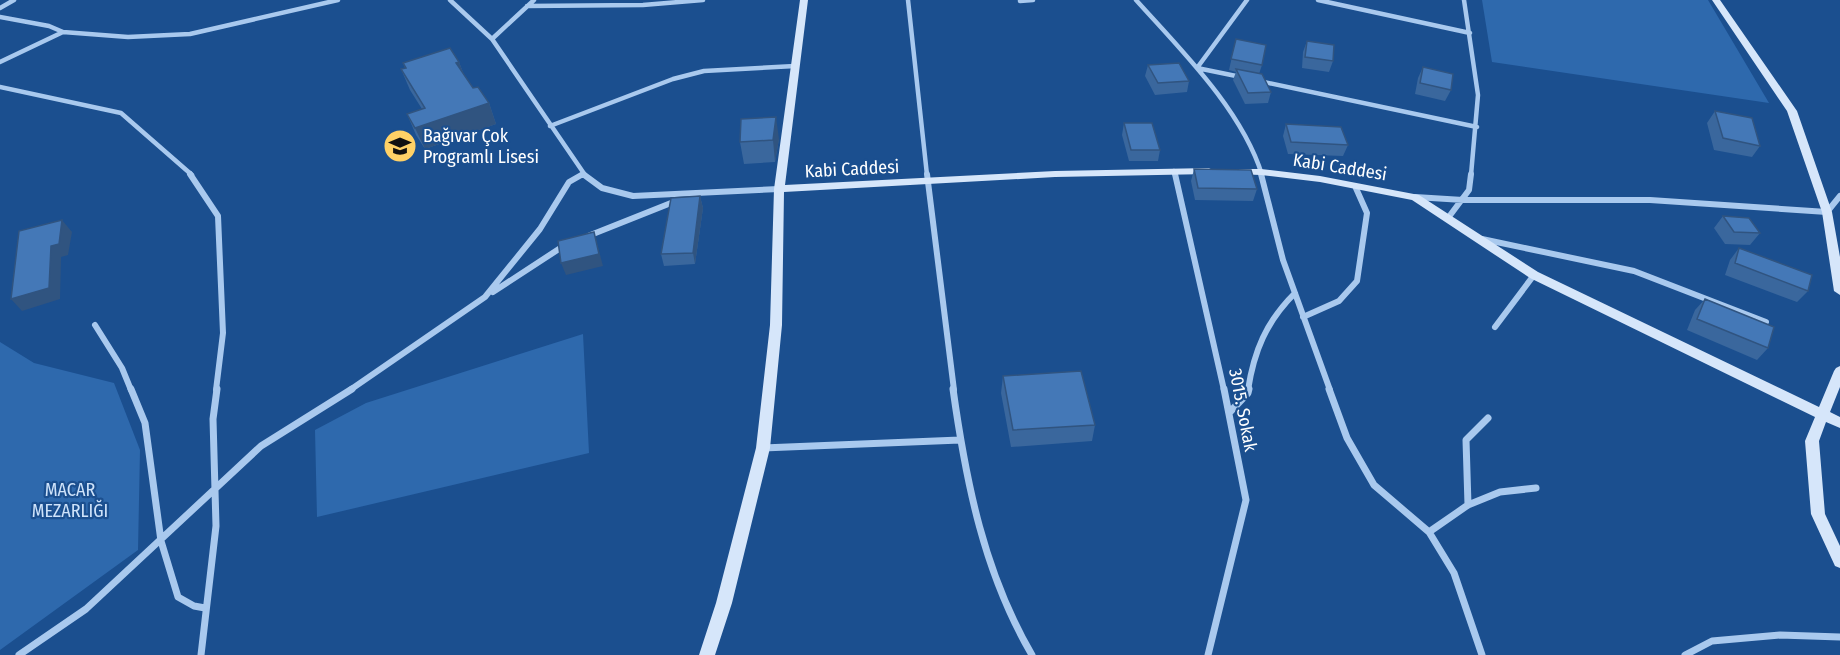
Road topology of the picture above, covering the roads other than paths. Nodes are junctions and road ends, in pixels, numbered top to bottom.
1 (14, 0) edge
2 (338, 0) edge
3 (450, 0) edge
4 (534, 0) edge
5 (703, 0) edge
6 (804, 0) edge
7 (908, 0) edge
8 (1033, 0) edge
9 (1136, 0) edge
10 (1247, 0) edge
11 (1318, 0) edge
12 (1464, 0) edge
13 (1716, 0) edge
14 (1020, 1) edge
15 (527, 6) junction
16 (0, 8) edge
17 (0, 17) edge
18 (63, 32) junction
19 (1470, 33) junction
20 (492, 39) junction
21 (0, 62) edge
22 (795, 66) junction
23 (1197, 68) junction
24 (1244, 78) edge
25 (1256, 80) edge
26 (0, 87) edge
27 (550, 126) junction
28 (1477, 127) junction
29 (1174, 171) junction
30 (1261, 172) junction
31 (583, 174) junction
32 (926, 181) junction
33 (1355, 186) junction
34 (779, 189) junction
35 (691, 195) junction
36 (1840, 196) edge
37 (1414, 197) junction
38 (1463, 200) junction
39 (1827, 212) junction
40 (1448, 218) junction
41 (582, 238) edge
42 (1481, 239) junction
43 (571, 242) edge
44 (1534, 275) junction
45 (1840, 291) edge
46 (1295, 293) junction
47 (485, 297) junction
48 (1303, 317) junction
49 (1766, 322) edge
50 (95, 325) dead end
51 (1495, 327) dead end
52 (1840, 371) edge
53 (1229, 413) junction
54 (1824, 416) junction
55 (1488, 418) dead end
56 (1840, 423) edge
57 (960, 440) junction
58 (762, 448) junction
59 (1536, 488) dead end
60 (215, 489) junction
61 (1468, 505) junction
62 (1430, 532) junction
63 (162, 541) junction
64 (1840, 561) edge
65 (205, 608) junction
66 (1840, 637) edge
67 (19, 655) edge
68 (201, 655) edge
69 (707, 655) edge
70 (1032, 655) edge
71 (1208, 655) edge
72 (1482, 655) edge
73 (1685, 655) edge

1 - 16 street
2 - 18 street
3 - 20 street
4 - 15 street
5 - 15 street
6 - 22 street
7 - 32 street
8 - 14 street
9 - 23 street
10 - 23 street
11 - 19 street
12 - 19 street
13 - 39 street
15 - 20 street
17 - 18 street
18 - 21 street
19 - 28 street
20 - 27 street
22 - 27 street
22 - 34 street
23 - 24 street
23 - 30 street
25 - 28 street
26 - 60 street
27 - 31 street
28 - 38 street
29 - 30 street, Kabi Caddesi
29 - 32 street, Kabi Caddesi
29 - 53 street, 3015. Sokak
30 - 33 street, Kabi Caddesi
30 - 46 street
31 - 35 street
31 - 47 street
32 - 34 street, Kabi Caddesi
32 - 57 street
33 - 37 street, Kabi Caddesi
33 - 48 street
34 - 35 street
34 - 58 street
35 - 41 street
36 - 39 street
37 - 38 street
37 - 40 street, Kabi Caddesi
38 - 39 street
38 - 40 street
39 - 45 street
40 - 42 street, Kabi Caddesi
42 - 44 street, Kabi Caddesi
42 - 49 street
43 - 47 street
44 - 51 street
44 - 54 street, Kabi Caddesi
46 - 48 street
46 - 53 street
47 - 60 street
48 - 62 street
50 - 63 street
52 - 54 street
53 - 71 street, 3015. Sokak
54 - 56 street, Kabi Caddesi
54 - 64 street
55 - 61 street
57 - 58 street
57 - 70 street
58 - 69 street
59 - 61 street
60 - 63 street
60 - 65 street
61 - 62 street
62 - 72 street
63 - 65 street
63 - 67 street
65 - 68 street
66 - 73 street

